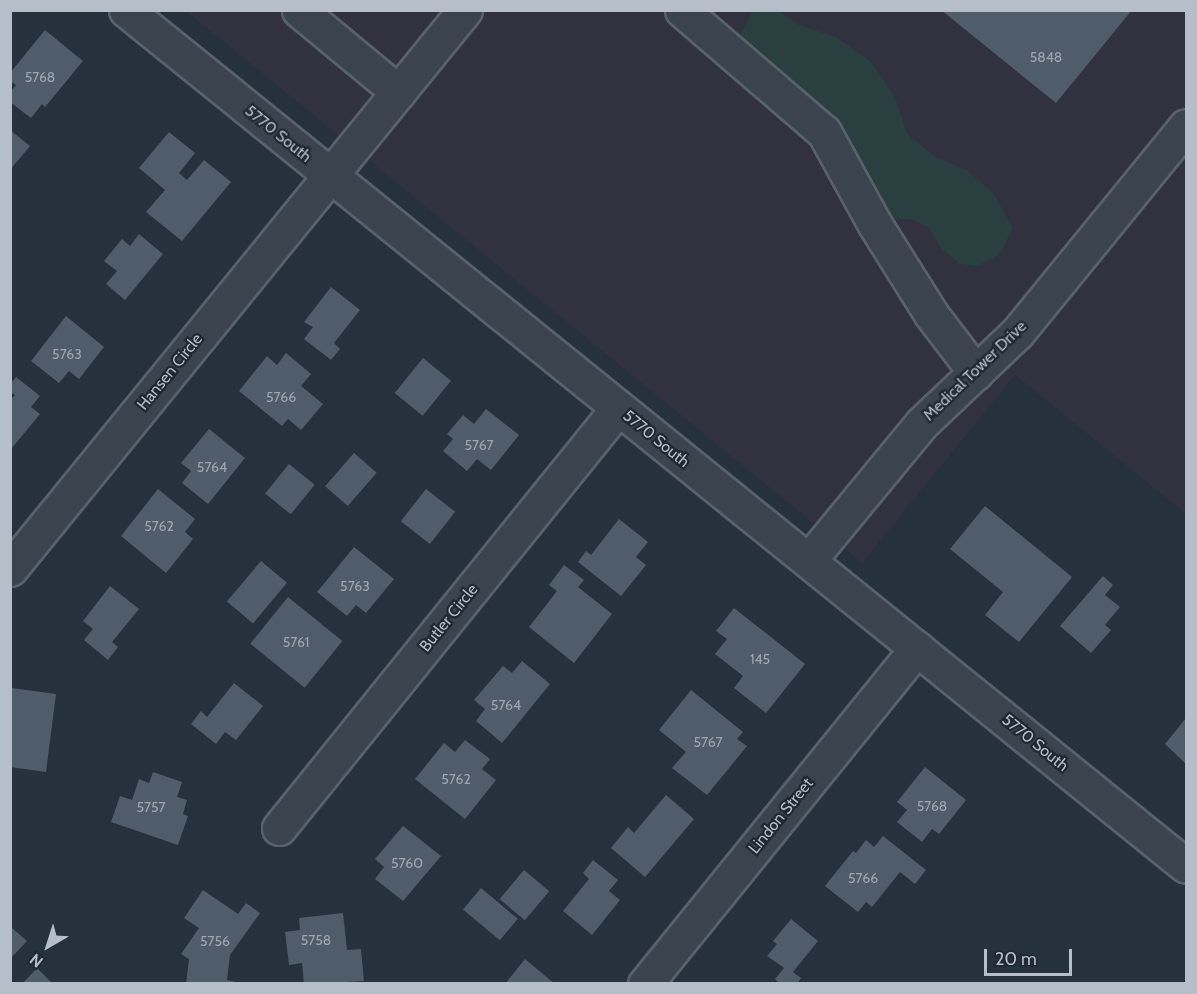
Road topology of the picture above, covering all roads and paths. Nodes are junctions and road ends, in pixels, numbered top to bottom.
1 (126, 10) edge
2 (299, 10) edge
3 (682, 10) edge
4 (452, 15) edge
5 (398, 92) junction
6 (1186, 126) edge
7 (329, 176) junction
8 (976, 373) junction
9 (618, 408) junction
10 (809, 560) junction
11 (10, 569) edge
12 (917, 648) junction
13 (279, 828) dead end
14 (1186, 866) edge
15 (645, 984) edge

1 - 7 street, 5770 South
2 - 5 street
3 - 8 street
4 - 5 street, Hansen Circle
5 - 7 street, Hansen Circle
6 - 8 street, Medical Tower Drive
7 - 9 street, 5770 South
7 - 11 street, Hansen Circle
8 - 10 street, Medical Tower Drive
9 - 10 street, 5770 South
9 - 13 street, Butler Circle
10 - 12 street, 5770 South
12 - 14 street, 5770 South
12 - 15 street, Lindon Street

